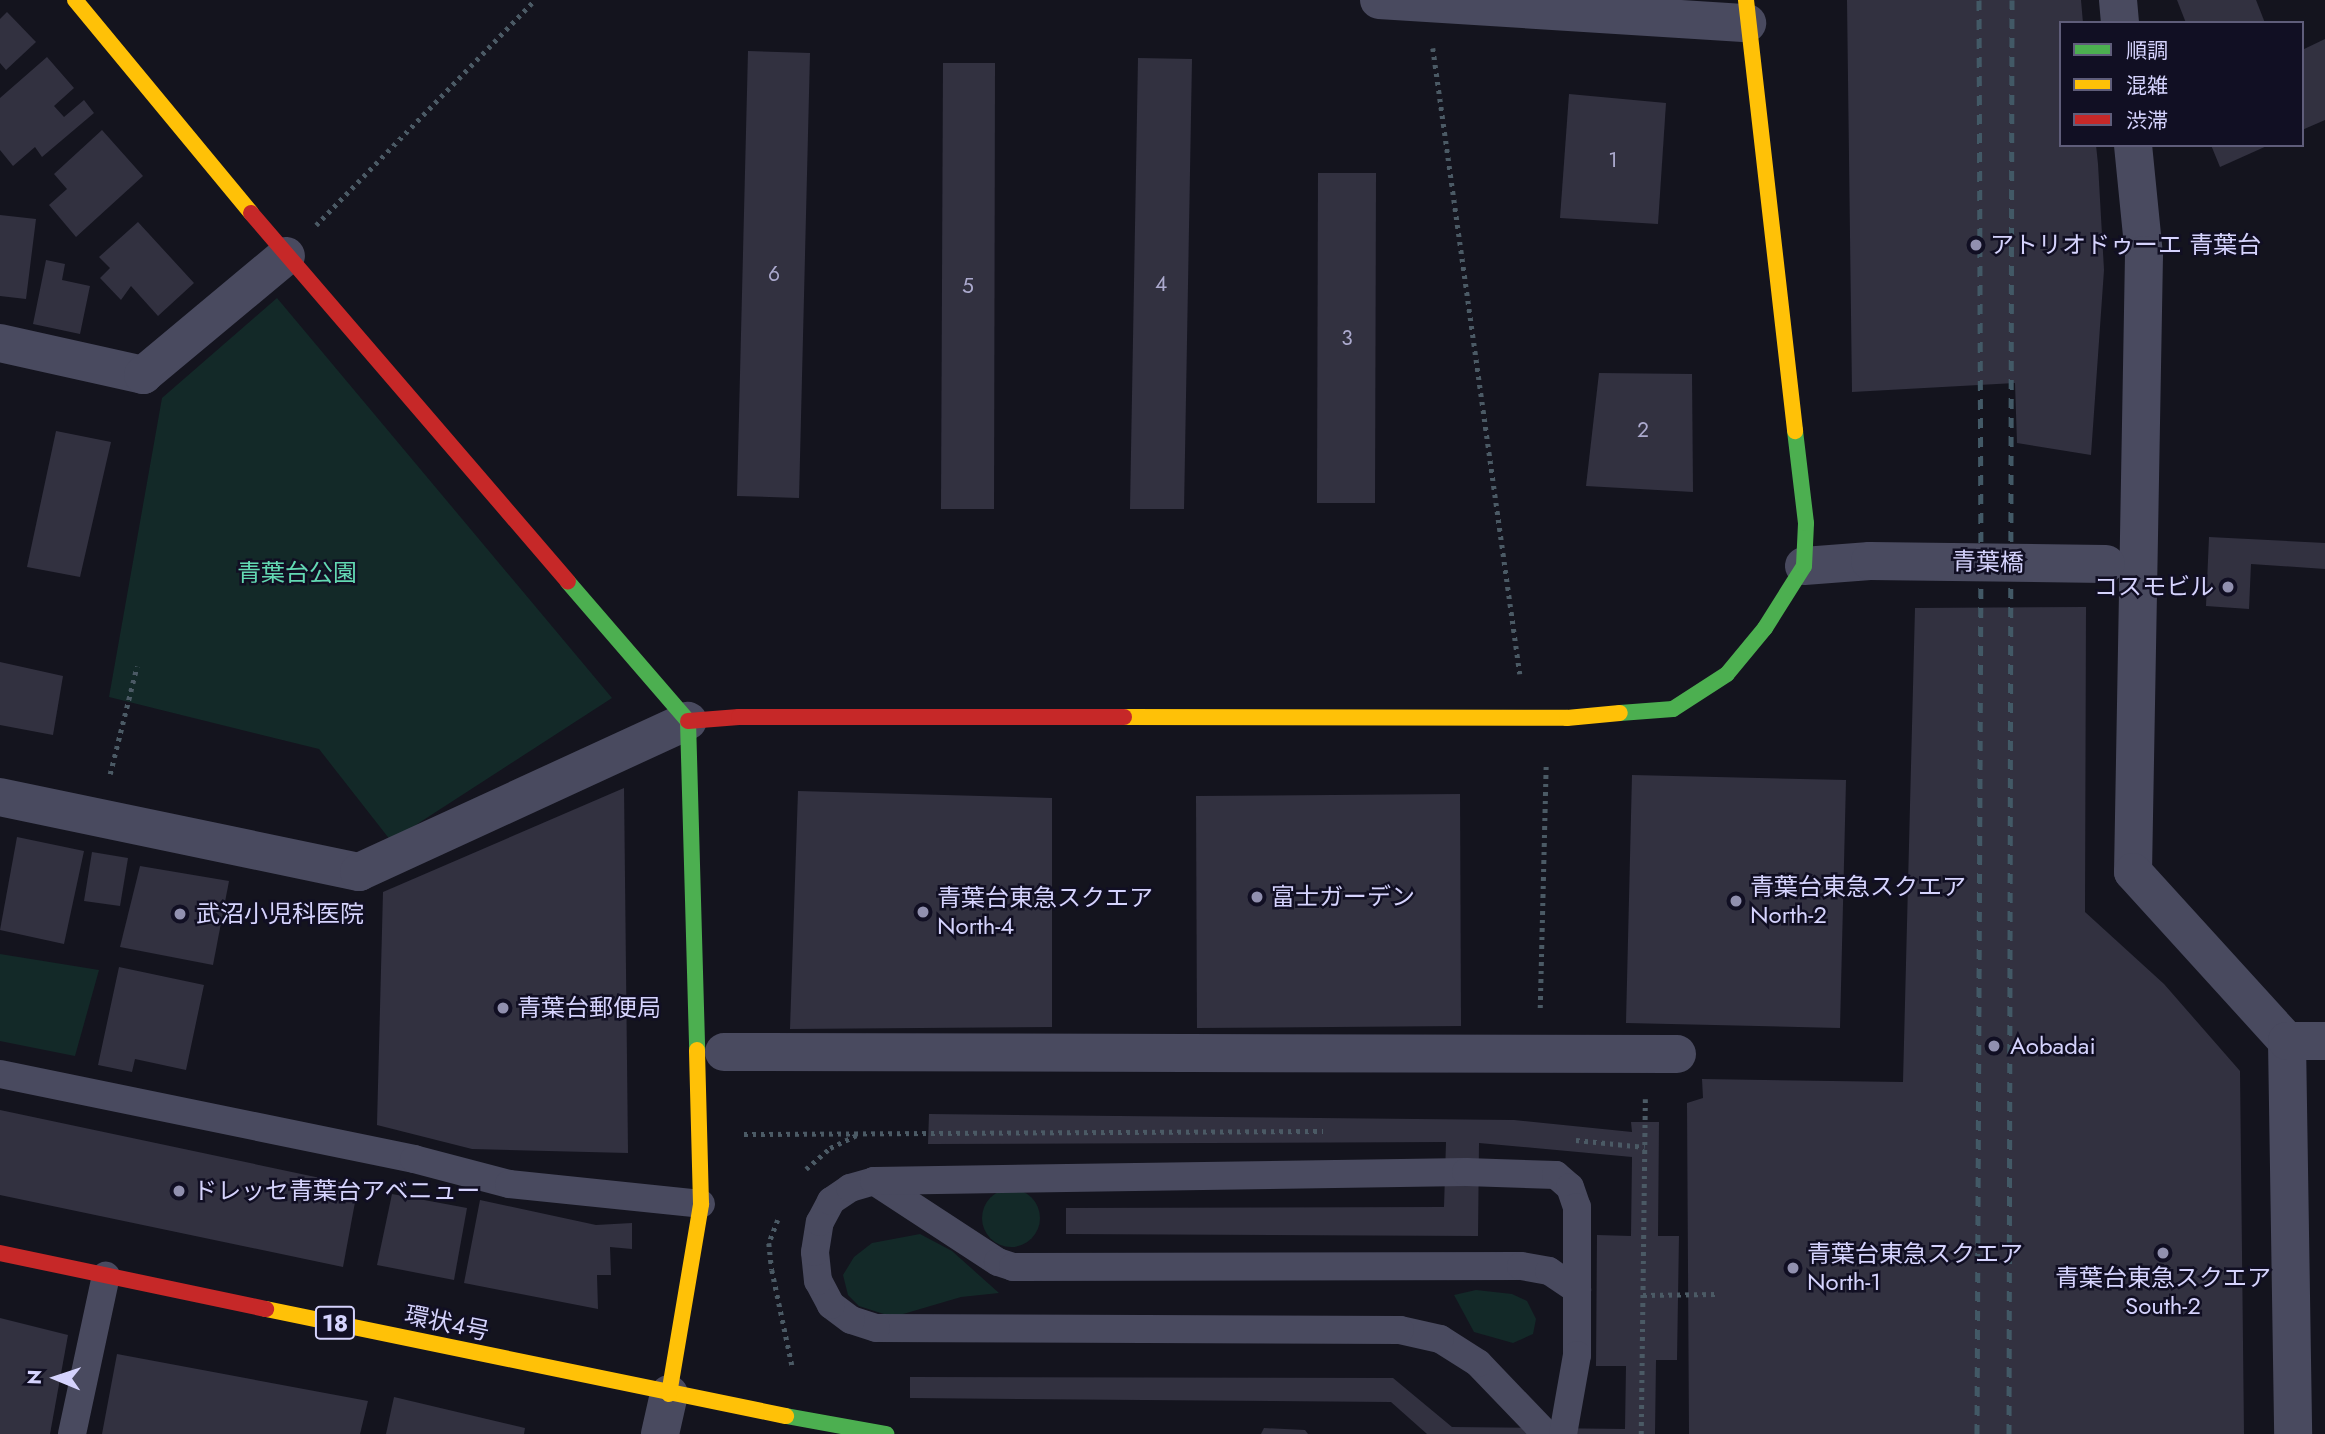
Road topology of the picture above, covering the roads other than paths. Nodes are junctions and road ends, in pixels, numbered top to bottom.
1 (75, 0) edge
2 (1378, 0) edge
3 (2118, 0) edge
4 (1746, 11) edge
5 (2120, 21) edge
6 (2133, 147) edge
7 (298, 243) junction
8 (0, 343) edge
9 (2121, 563) junction
10 (1804, 566) junction
11 (688, 722) junction
12 (0, 797) edge
13 (2287, 1041) junction
14 (2325, 1041) edge
15 (724, 1052) dead end
16 (1661, 1054) road end
17 (0, 1074) edge
18 (874, 1181) junction
19 (701, 1204) junction
20 (0, 1253) edge
21 (105, 1283) junction
22 (1577, 1290) junction
23 (669, 1394) junction
24 (72, 1434) edge
25 (660, 1434) edge
26 (886, 1434) edge
27 (1546, 1434) edge
28 (1563, 1434) edge
29 (2293, 1434) edge

1 - 7 street
2 - 4 street
3 - 5 street
4 - 10 street
6 - 9 street
7 - 8 street
7 - 11 street
9 - 10 street, 青葉橋, bridge
9 - 13 street
10 - 11 street
11 - 12 street
11 - 19 street
13 - 14 street
13 - 29 street
15 - 16 street
17 - 19 lane
18 - 22 lane
18 - 22 lane
18 - 27 lane
19 - 23 street
20 - 21 street, 環状4号 / 18
21 - 23 street, 環状4号 / 18
21 - 24 lane
22 - 28 lane
23 - 25 street
23 - 26 street, 環状4号 / 18

